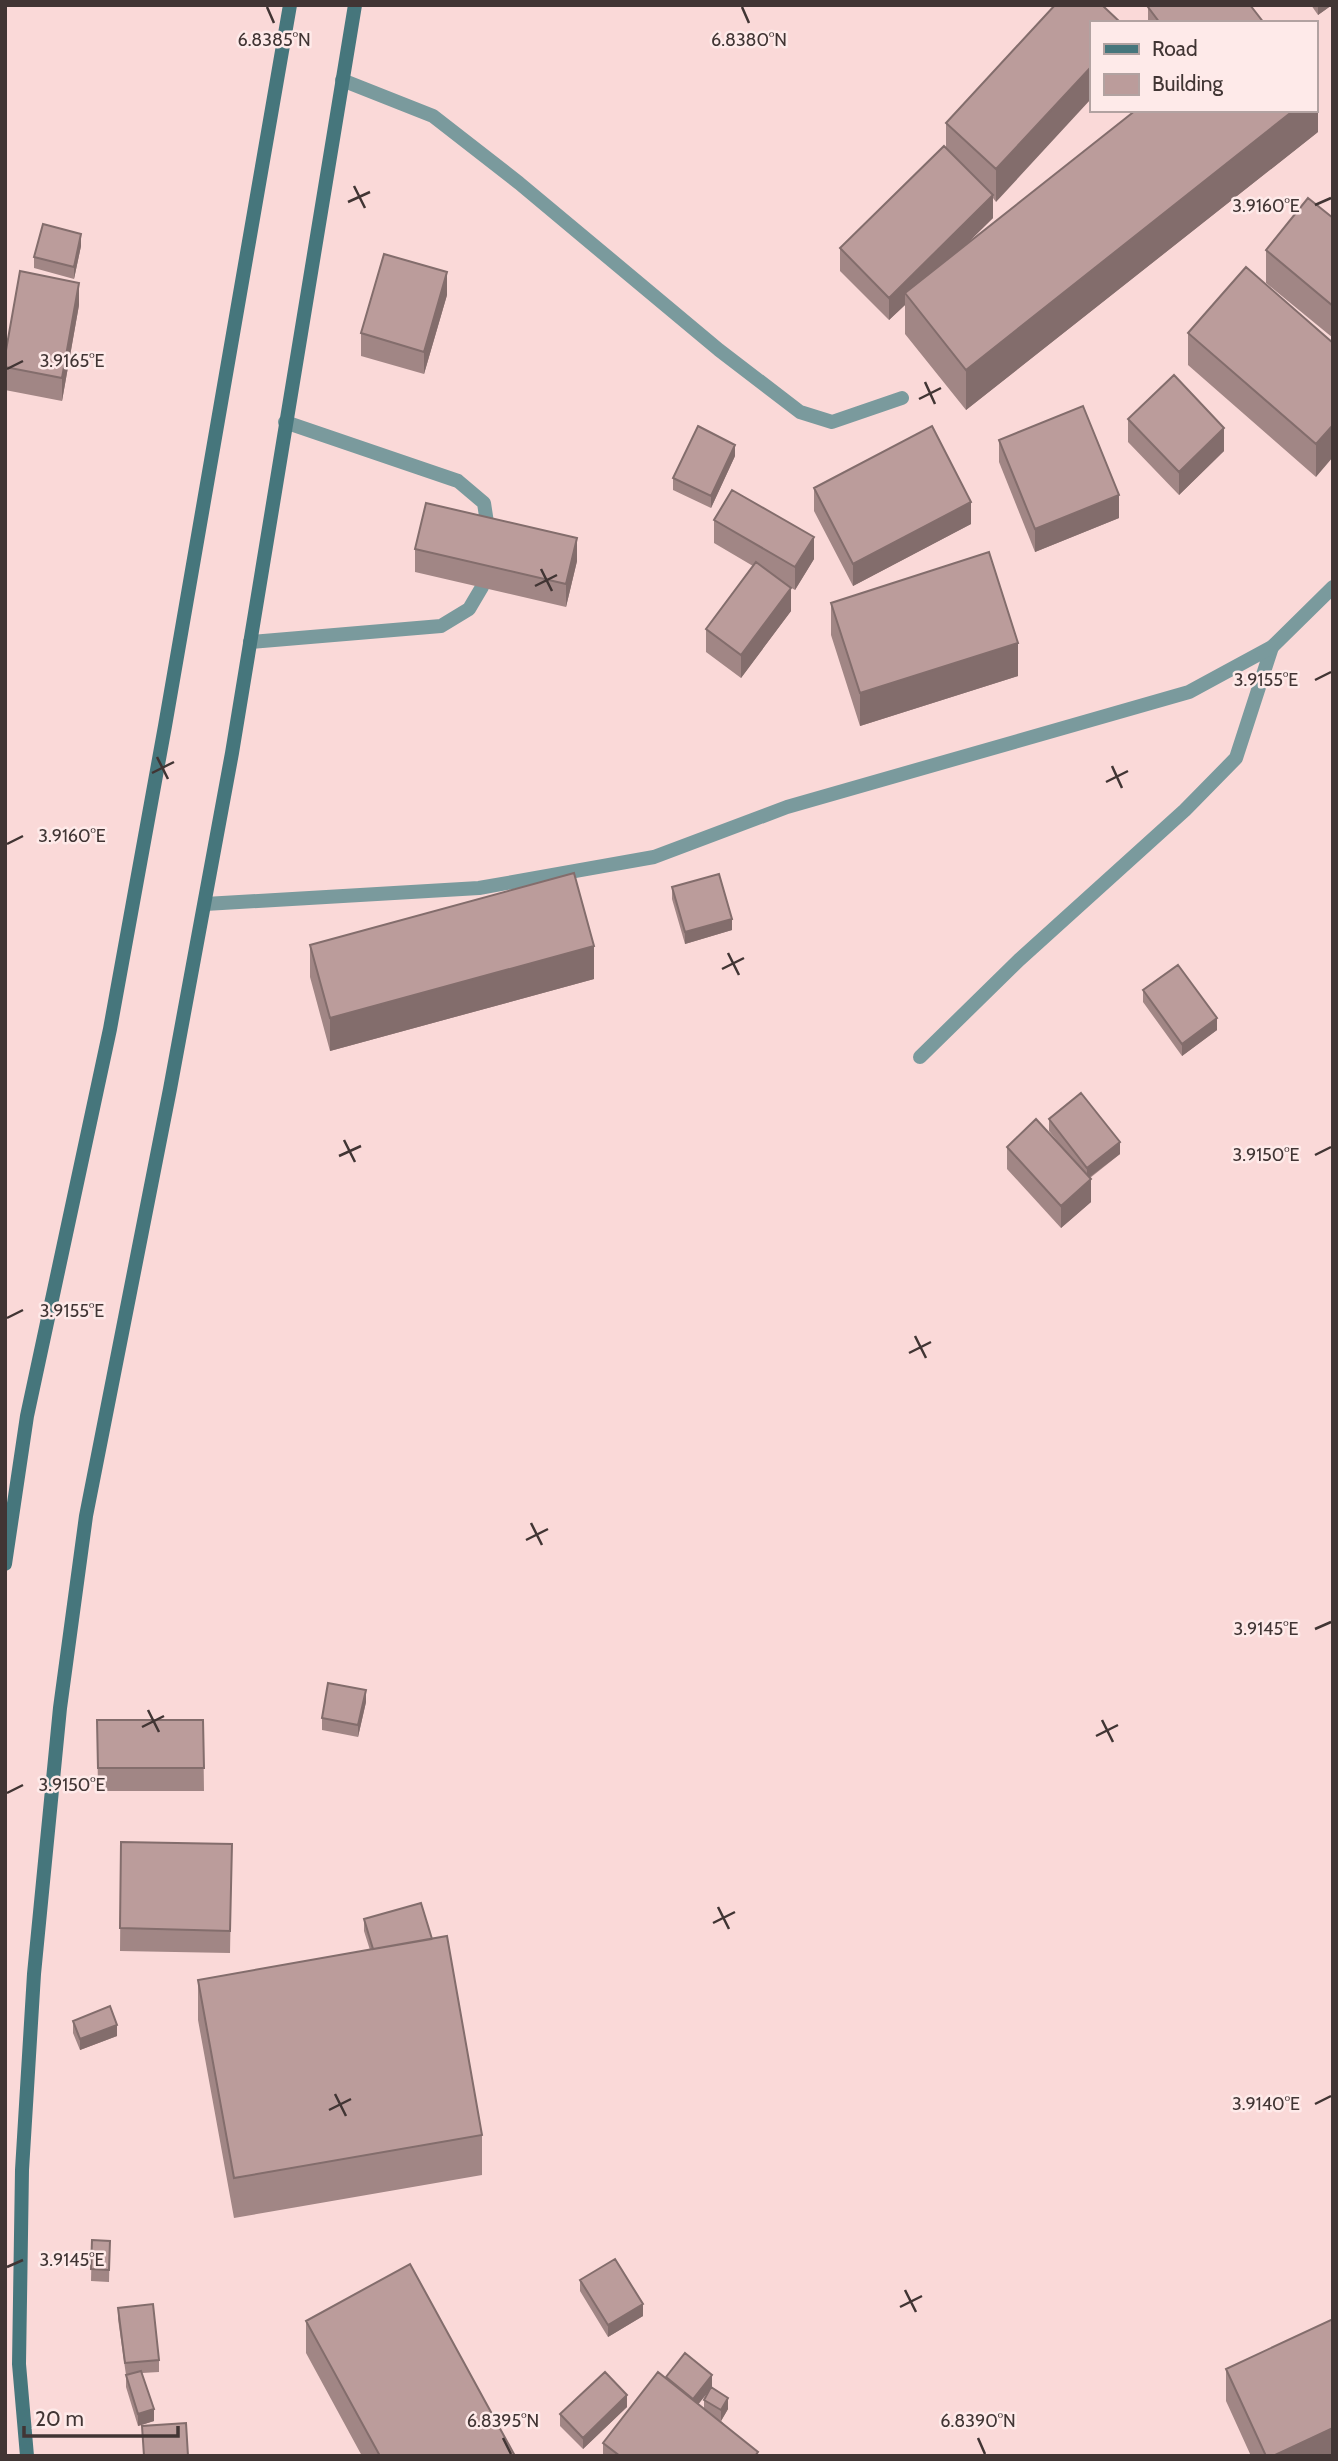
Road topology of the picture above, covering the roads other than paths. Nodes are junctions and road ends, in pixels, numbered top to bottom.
1 (290, 5) edge
2 (355, 5) edge
3 (342, 80) junction
4 (902, 398) dead end
5 (285, 422) junction
6 (490, 541) edge
7 (481, 587) edge
8 (1333, 587) edge
9 (250, 642) junction
10 (1272, 647) junction
11 (205, 904) junction
12 (920, 1057) dead end
13 (5, 1564) edge
14 (27, 2456) edge

1 - 13 main road
2 - 3 main road
3 - 4 street
3 - 5 main road
5 - 6 street
5 - 9 main road
7 - 9 street
8 - 10 street
9 - 11 main road
10 - 11 street
10 - 12 street
11 - 14 main road

